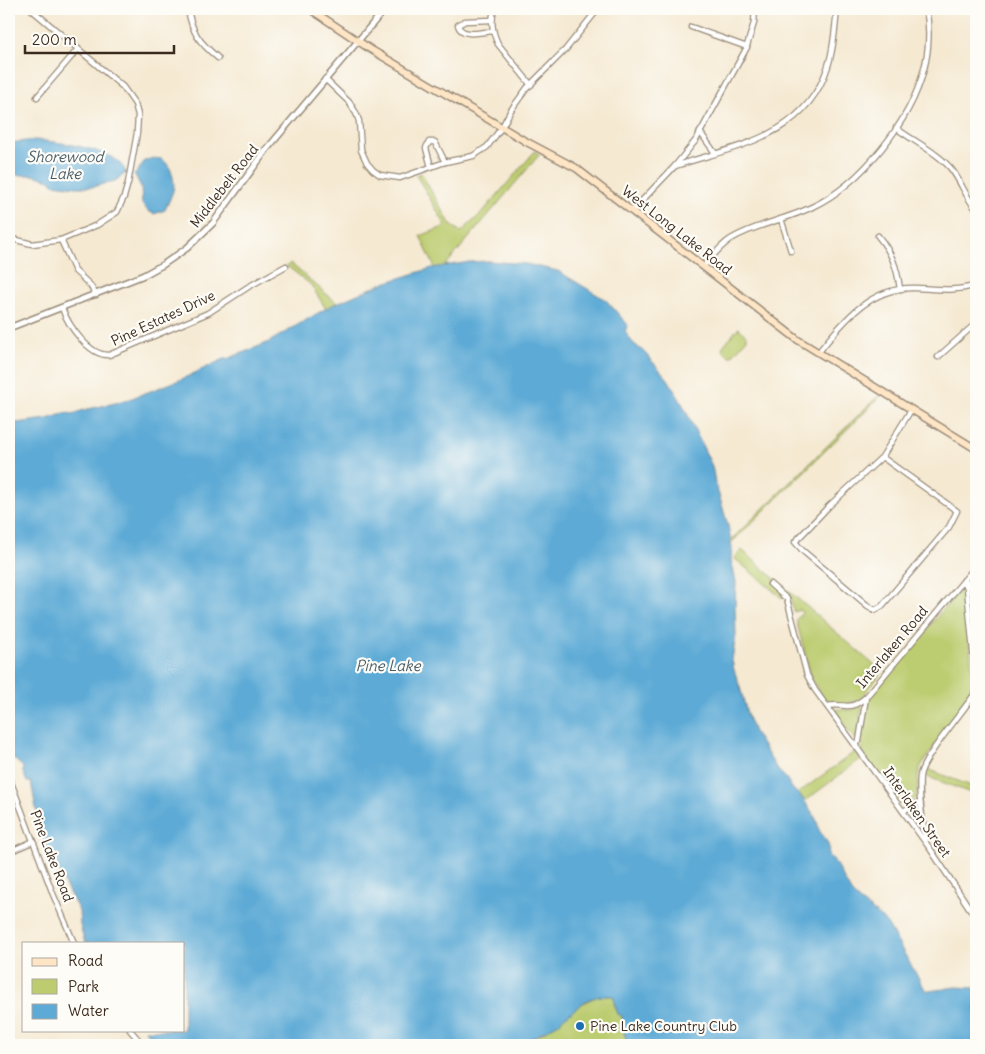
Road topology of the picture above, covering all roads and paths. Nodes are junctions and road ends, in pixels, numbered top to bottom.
1 (31, 9) edge
2 (188, 9) edge
3 (310, 9) edge
4 (385, 9) edge
5 (494, 9) edge
6 (598, 9) edge
7 (755, 9) edge
8 (837, 9) edge
9 (926, 9) edge
10 (492, 20) junction
11 (691, 27) dead end
12 (493, 31) junction
13 (357, 41) junction
14 (747, 47) junction
15 (78, 49) junction
16 (218, 58) dead end
17 (325, 79) junction
18 (531, 84) junction
19 (37, 97) dead end
20 (502, 127) junction
21 (896, 128) junction
22 (700, 132) junction
23 (715, 153) junction
24 (445, 162) junction
25 (675, 166) junction
26 (431, 167) junction
27 (976, 209) edge
28 (632, 211) junction
29 (781, 219) junction
30 (878, 236) dead end
31 (9, 238) edge
32 (61, 240) junction
33 (791, 250) dead end
34 (286, 266) dead end
35 (704, 266) junction
36 (976, 285) edge
37 (900, 289) junction
38 (976, 289) edge
39 (96, 295) junction
40 (62, 308) junction
41 (976, 317) edge
42 (9, 328) edge
43 (818, 353) junction
44 (938, 357) dead end
45 (911, 410) junction
46 (976, 449) edge
47 (882, 457) junction
48 (976, 566) edge
49 (964, 580) junction
50 (770, 584) dead end
51 (976, 590) edge
52 (976, 683) edge
53 (976, 692) edge
54 (866, 697) junction
55 (827, 706) junction
56 (855, 745) junction
57 (9, 777) edge
58 (920, 802) junction
59 (903, 811) junction
60 (34, 841) junction
61 (927, 844) junction
62 (9, 852) edge
63 (976, 918) edge
64 (74, 942) edge
65 (132, 1032) edge
66 (143, 1045) edge

1 - 15 street
2 - 16 street
3 - 13 main road, West Long Lake Road
4 - 13 street, Middlebelt Road
5 - 10 street
6 - 18 street
7 - 14 street
8 - 23 street
9 - 21 street
10 - 12 street
10 - 12 street
11 - 14 street
12 - 18 street
13 - 17 street, Middlebelt Road
13 - 20 main road, West Long Lake Road
14 - 22 street
15 - 19 street
15 - 32 street
17 - 26 street
17 - 39 street, Middlebelt Road
18 - 20 street
20 - 24 street
20 - 28 main road, West Long Lake Road
21 - 27 street
21 - 29 street
22 - 23 street
22 - 25 street
23 - 25 street
24 - 26 street
24 - 26 street
25 - 28 street
28 - 35 main road, West Long Lake Road
29 - 33 street
29 - 35 street
30 - 37 street
31 - 32 street
32 - 39 street
34 - 40 street, Pine Estates Drive
35 - 43 main road, West Long Lake Road
36 - 37 street
36 - 38 street
37 - 43 street
39 - 40 street, Middlebelt Road
40 - 42 street, Middlebelt Road
41 - 44 street
43 - 45 main road, West Long Lake Road
45 - 46 main road, West Long Lake Road
45 - 47 street
47 - 47 street
48 - 49 street, Interlaken Road
49 - 51 street
49 - 52 street
49 - 54 street, Interlaken Road
50 - 55 street, Interlaken Street
53 - 58 street
54 - 55 street, Interlaken Road
54 - 56 street
55 - 56 street, Interlaken Street
56 - 59 street, Interlaken Street
57 - 60 street, Pine Lake Road
58 - 59 street
58 - 61 street
59 - 61 street, Interlaken Street
60 - 62 street
60 - 64 street, Pine Lake Road
61 - 63 street, Interlaken Street
65 - 66 street

